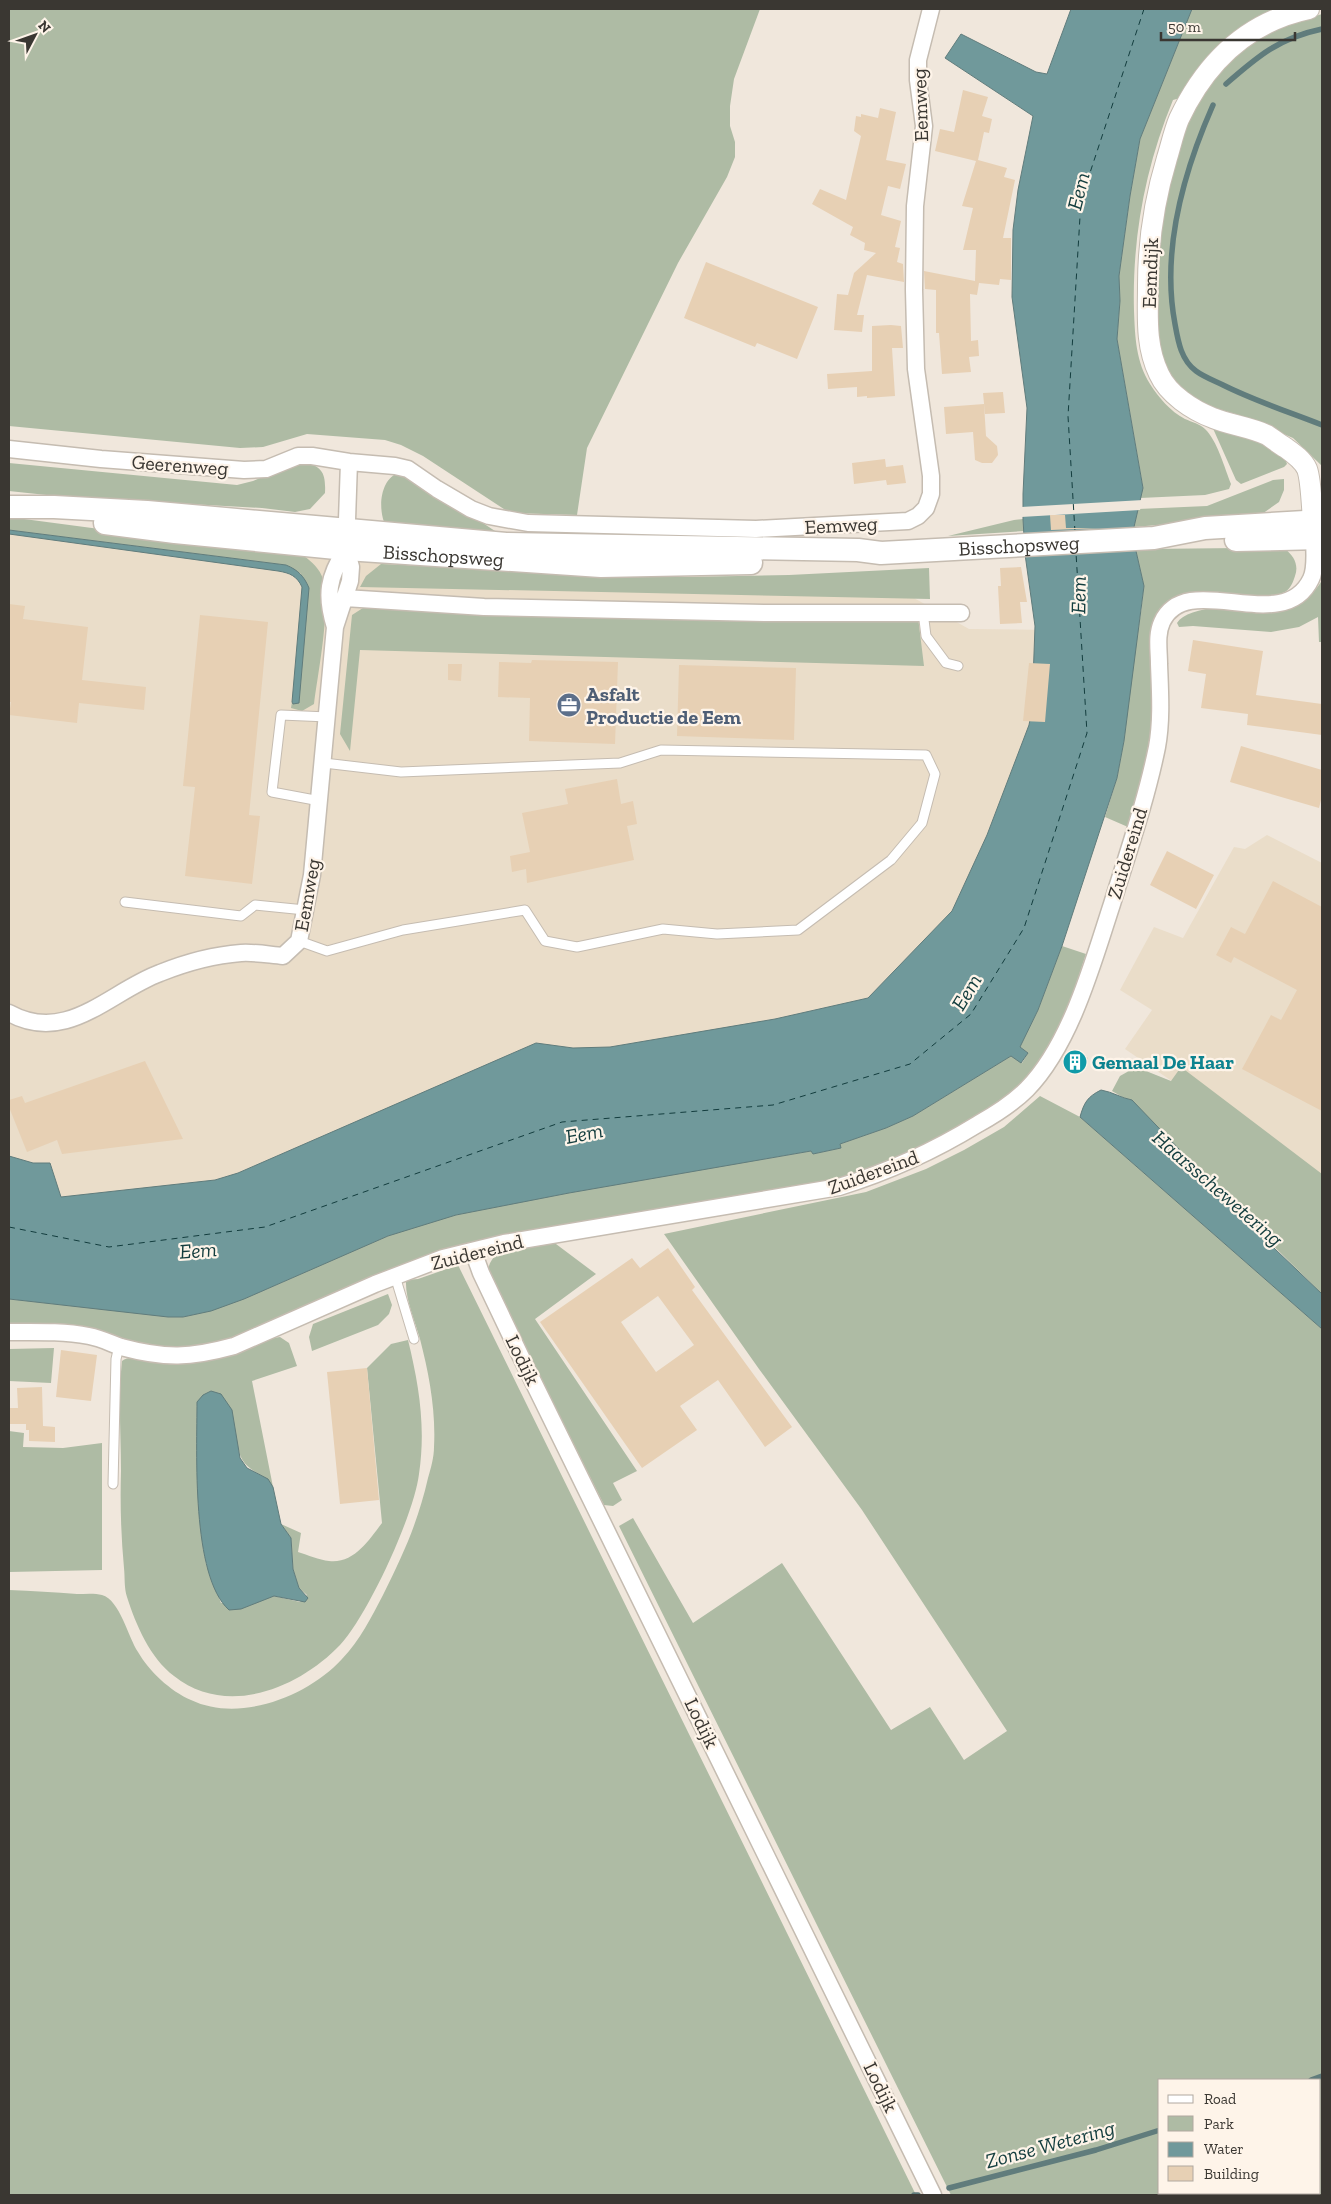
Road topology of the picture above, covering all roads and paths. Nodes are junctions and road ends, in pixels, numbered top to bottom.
1 (931, 9) edge
2 (1309, 9) edge
3 (9, 449) edge
4 (349, 462) junction
5 (9, 507) edge
6 (1318, 530) edge
7 (346, 540) junction
8 (345, 598) junction
9 (923, 612) junction
10 (961, 613) dead end
11 (335, 627) junction
12 (958, 666) dead end
13 (328, 717) junction
14 (324, 763) junction
15 (320, 801) junction
16 (124, 902) dead end
17 (306, 910) junction
18 (299, 941) junction
19 (9, 1013) edge
20 (473, 1251) junction
21 (395, 1276) junction
22 (9, 1332) edge
23 (414, 1340) dead end
24 (119, 1346) junction
25 (113, 1484) dead end
26 (933, 2195) edge

1 - 4 street, Eemweg
2 - 6 street, Eemdijk
3 - 4 street, Geerenweg
4 - 7 street, Eemweg
5 - 7 main road, Bisschopsweg
6 - 7 main road, Bisschopsweg
6 - 20 street, Zuidereind
7 - 8 street, Eemweg
7 - 11 street, Eemweg
8 - 9 street
8 - 11 street, Eemweg
9 - 10 street
9 - 12 lane
11 - 13 street, Eemweg
13 - 14 street, Eemweg
13 - 15 lane
14 - 15 street, Eemweg
14 - 18 lane
15 - 17 street, Eemweg
16 - 17 lane
17 - 18 street, Eemweg
18 - 19 street, Eemweg
20 - 21 street, Zuidereind
20 - 26 street, Lodijk
21 - 23 lane
21 - 24 street, Zuidereind
22 - 24 street, Zuidereind
24 - 25 lane

